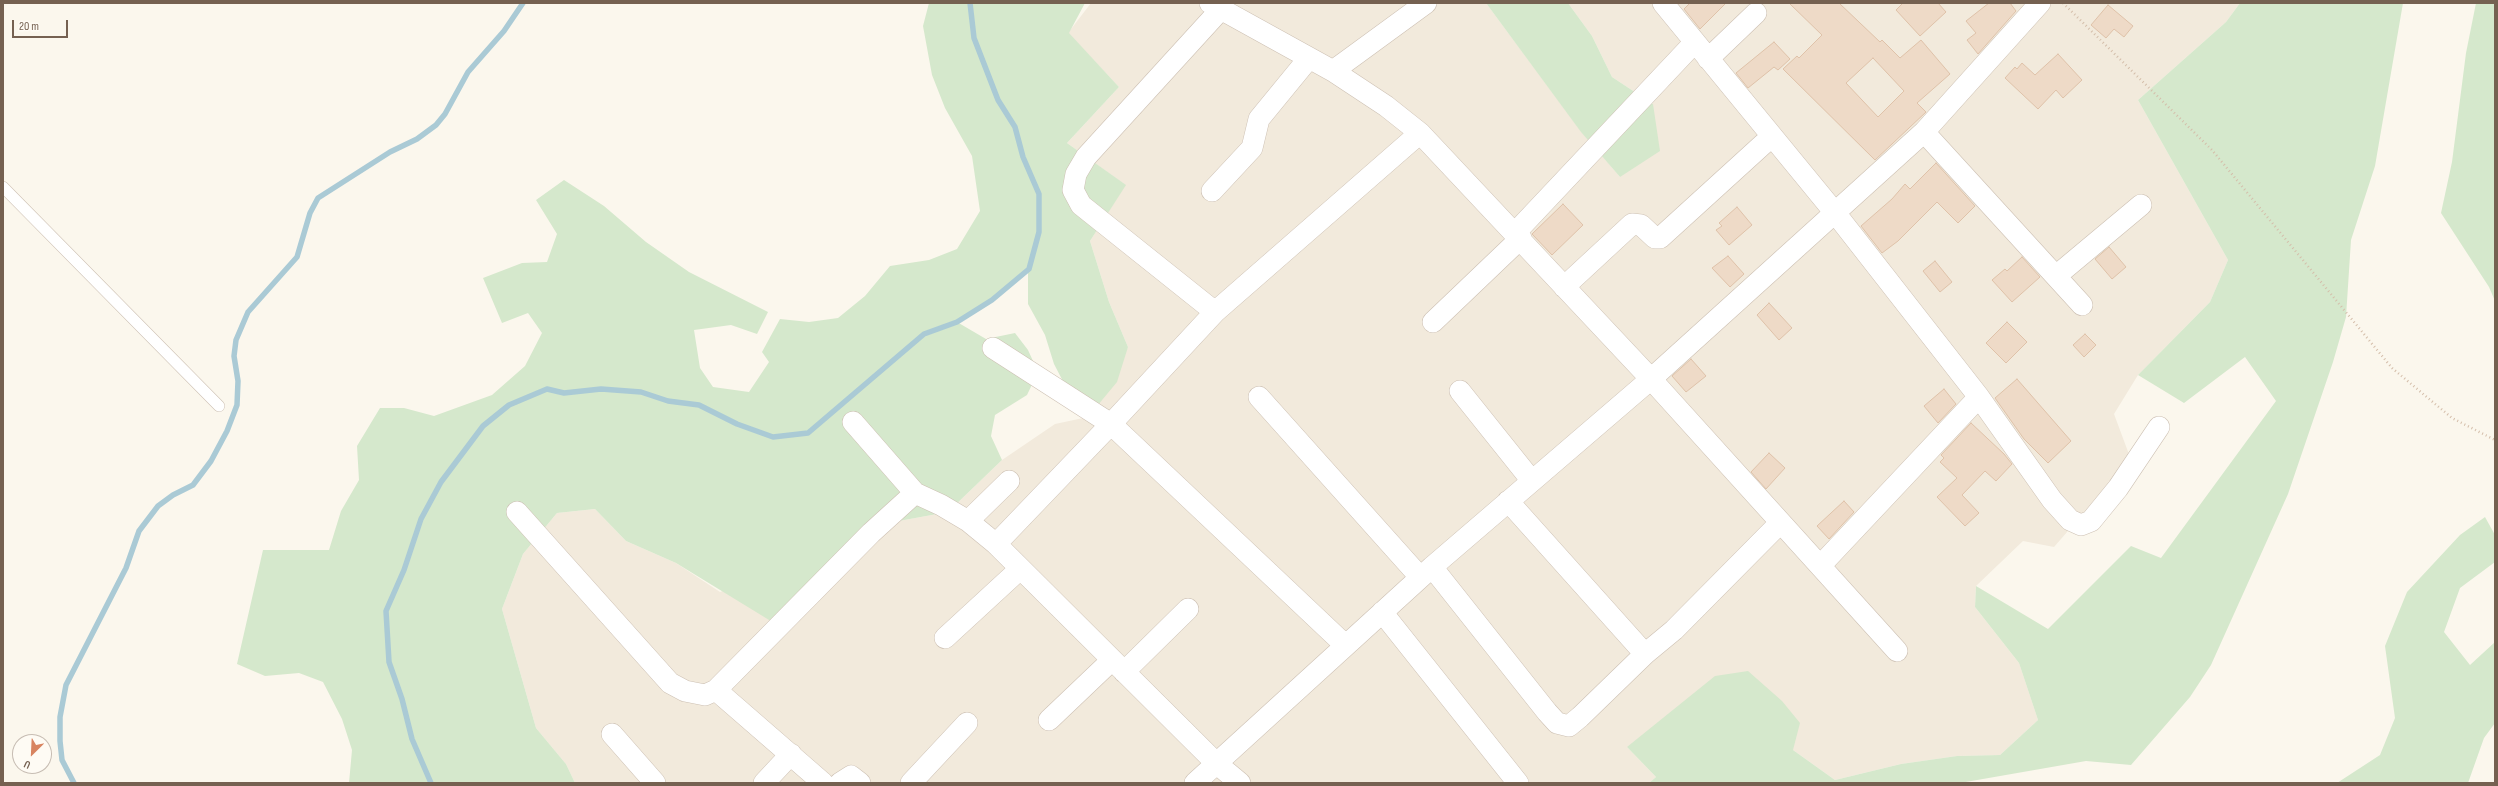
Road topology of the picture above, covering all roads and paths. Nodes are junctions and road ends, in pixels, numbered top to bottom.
1 (1426, 3) edge
2 (1663, 3) edge
3 (2040, 3) edge
4 (2063, 3) edge
5 (1215, 6) edge
6 (1756, 13) dead end
7 (1694, 43) junction
8 (1309, 58) junction
9 (1708, 59) junction
10 (1333, 71) junction
11 (1924, 132) junction
12 (1420, 133) junction
13 (1771, 137) junction
14 (3, 187) edge
15 (1212, 191) dead end
16 (2141, 206) dead end
17 (1836, 214) junction
18 (1518, 235) junction
19 (2056, 276) junction
20 (1564, 287) junction
21 (2082, 305) dead end
22 (1215, 312) junction
23 (1433, 322) dead end
24 (993, 348) dead end
25 (1651, 378) junction
26 (1460, 391) dead end
27 (1979, 396) junction
28 (1259, 397) dead end
29 (219, 406) dead end
30 (853, 422) dead end
31 (1111, 424) junction
32 (2159, 427) dead end
33 (2495, 440) edge
34 (1009, 481) dead end
35 (1532, 481) junction
36 (915, 493) junction
37 (1508, 501) junction
38 (517, 512) dead end
39 (968, 521) junction
40 (1780, 523) junction
41 (996, 544) junction
42 (1821, 565) junction
43 (1020, 569) junction
44 (1426, 572) junction
45 (1188, 609) dead end
46 (1382, 612) junction
47 (945, 638) dead end
48 (1346, 645) junction
49 (1897, 651) dead end
50 (1645, 654) junction
51 (1118, 666) junction
52 (716, 690) junction
53 (1049, 720) dead end
54 (967, 723) dead end
55 (612, 734) dead end
56 (791, 754) junction
57 (1216, 763) junction
58 (655, 783) edge
59 (764, 783) edge
60 (822, 783) edge
61 (840, 783) edge
62 (860, 783) edge
63 (911, 783) edge
64 (1195, 783) edge
65 (1240, 783) edge
66 (1518, 783) edge

1 - 10 street
2 - 7 street
3 - 11 street
4 - 33 path
5 - 8 street
5 - 22 street
6 - 9 street
7 - 9 street
7 - 18 street
8 - 10 street
8 - 15 street
9 - 13 street
10 - 12 street
11 - 17 street
11 - 19 street
12 - 18 street
12 - 22 street
13 - 17 street
13 - 20 street
14 - 29 lane
16 - 19 street
17 - 25 street
17 - 27 street
18 - 20 street
18 - 23 street
19 - 21 street
20 - 25 street
22 - 31 street
24 - 31 street
25 - 35 street
25 - 40 street
26 - 35 street
27 - 32 street
27 - 42 street
28 - 44 street
30 - 36 street
31 - 41 street
31 - 48 street
34 - 39 street
35 - 37 street
36 - 39 street
36 - 52 street
37 - 44 street
37 - 50 street
38 - 52 street
39 - 41 street
40 - 42 street
40 - 50 street
41 - 43 street
42 - 49 street
43 - 47 street
43 - 51 street
44 - 46 street
44 - 50 street
45 - 51 street
46 - 48 street
46 - 66 street
48 - 57 street
51 - 53 street
51 - 57 street
52 - 56 street
54 - 63 street
55 - 58 street
56 - 59 street
56 - 60 street
57 - 64 street
57 - 65 street
61 - 62 street

